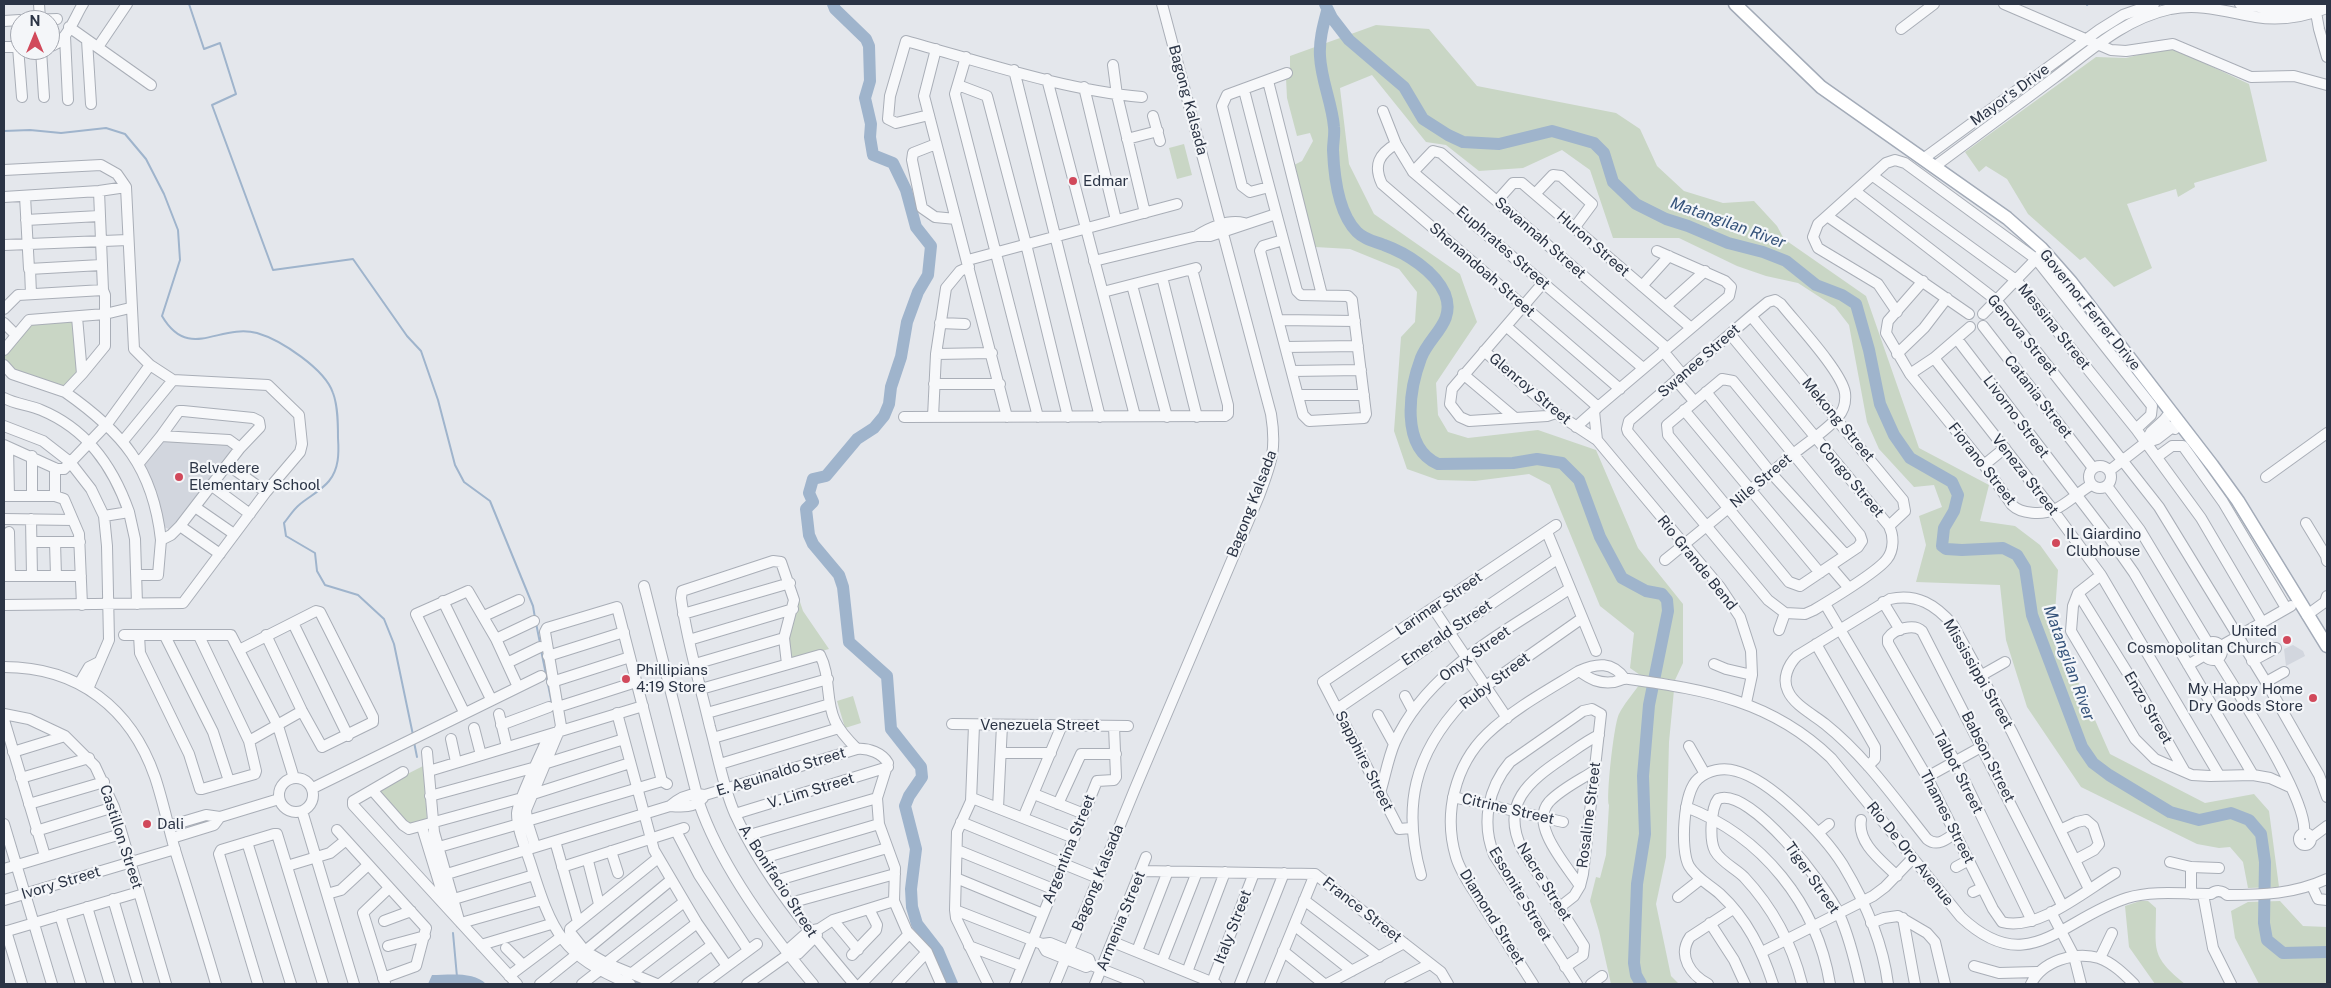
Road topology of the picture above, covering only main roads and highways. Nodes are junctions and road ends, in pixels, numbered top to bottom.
1 (1735, 4) edge
2 (2327, 646) edge

1 - 2 main road, Governor Ferrer Drive

